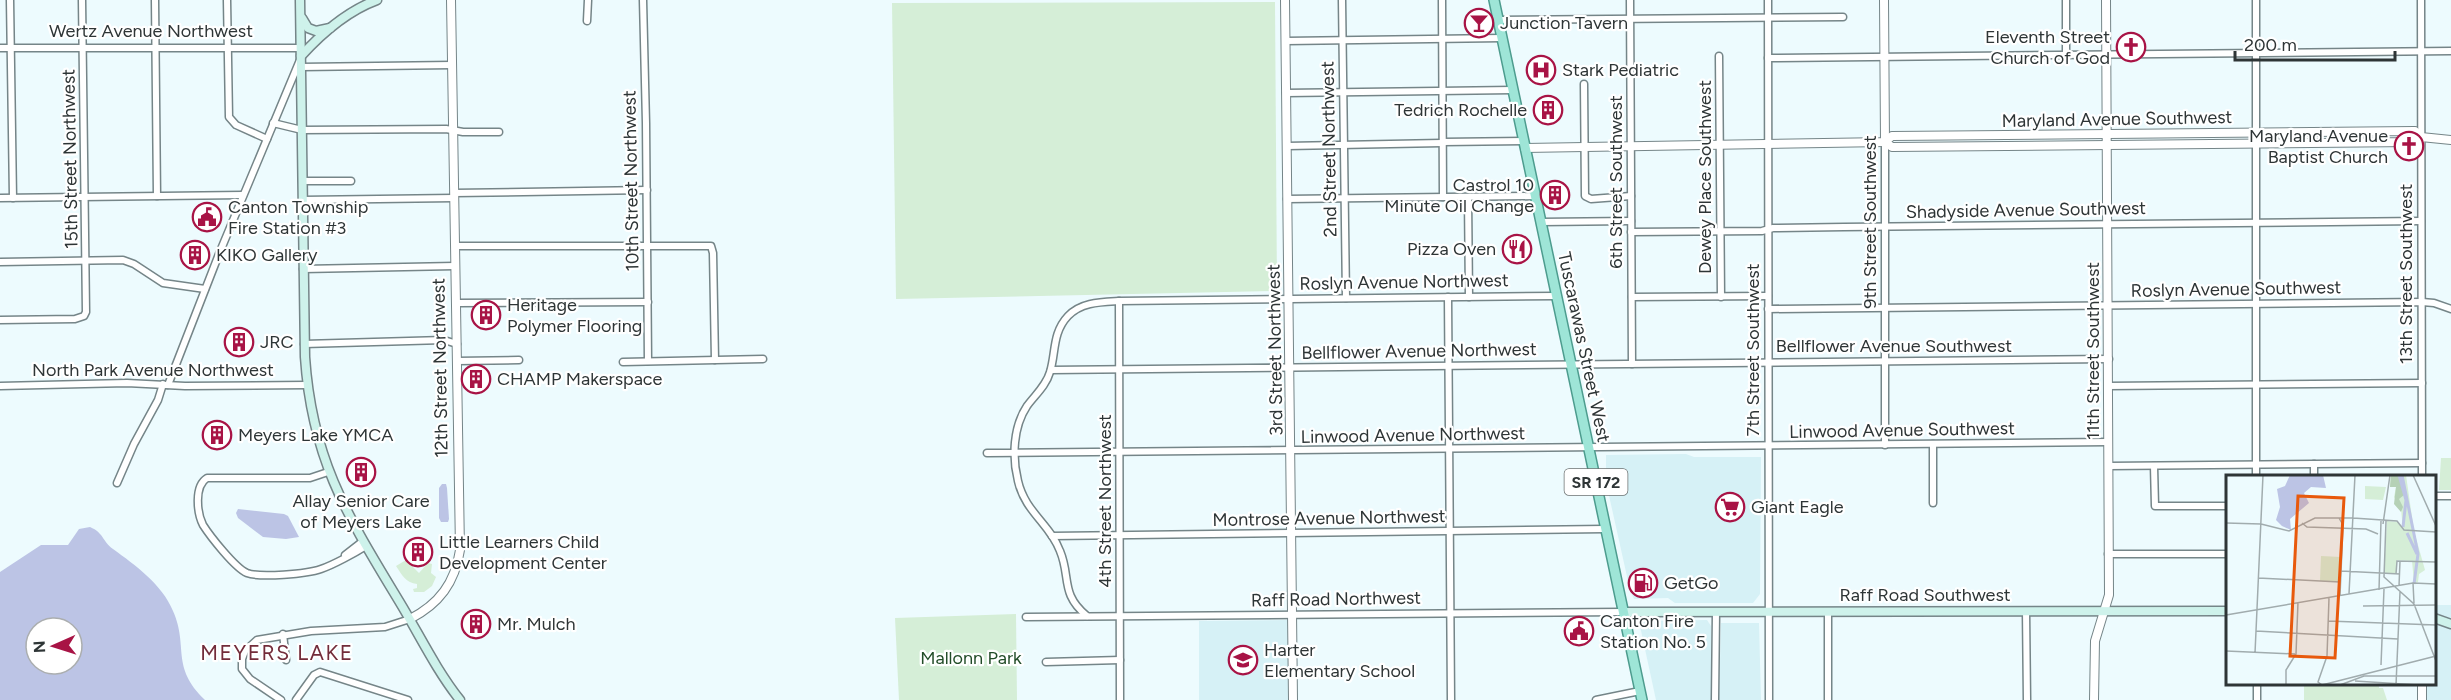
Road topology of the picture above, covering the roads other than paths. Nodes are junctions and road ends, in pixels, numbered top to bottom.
1 (10, 0) edge
2 (82, 0) edge
3 (154, 0) edge
4 (227, 0) edge
5 (300, 0) edge
6 (374, 0) edge
7 (451, 0) edge
8 (588, 0) edge
9 (642, 0) edge
10 (1285, 0) edge
11 (1342, 0) edge
12 (1442, 0) edge
13 (1494, 0) edge
14 (1630, 0) edge
15 (1768, 0) edge
16 (1884, 0) edge
17 (2066, 0) edge
18 (2106, 0) edge
19 (2256, 0) edge
20 (2421, 0) edge
21 (300, 15) junction
22 (1843, 17) dead end
23 (1768, 18) junction
24 (1630, 19) junction
25 (1498, 20) junction
26 (587, 21) dead end
27 (330, 28) junction
28 (1502, 38) junction
29 (1442, 39) junction
30 (1343, 40) junction
31 (1286, 41) junction
32 (0, 48) edge
33 (10, 48) junction
34 (83, 48) junction
35 (155, 48) junction
36 (228, 48) junction
37 (2451, 51) edge
38 (301, 52) junction
39 (2421, 52) junction
40 (2255, 54) junction
41 (2107, 55) junction
42 (2066, 56) junction
43 (1719, 57) dead end
44 (1884, 57) junction
45 (1768, 58) junction
46 (452, 65) junction
47 (301, 67) junction
48 (1584, 84) dead end
49 (1513, 90) junction
50 (1344, 92) junction
51 (1443, 92) junction
52 (1286, 93) junction
53 (273, 123) junction
54 (302, 130) junction
55 (453, 131) junction
56 (499, 132) dead end
57 (2255, 133) junction
58 (2108, 135) junction
59 (2421, 137) junction
60 (267, 139) junction
61 (2451, 140) edge
62 (1884, 142) junction
63 (1442, 143) junction
64 (1524, 144) junction
65 (2255, 144) junction
66 (1344, 145) junction
67 (1720, 145) junction
68 (1768, 145) junction
69 (2108, 145) junction
70 (1287, 146) junction
71 (1631, 146) junction
72 (1585, 147) junction
73 (302, 181) junction
74 (351, 181) dead end
75 (647, 190) junction
76 (243, 195) junction
77 (85, 196) junction
78 (157, 196) junction
79 (454, 196) junction
80 (1535, 196) junction
81 (1631, 196) junction
82 (1443, 197) junction
83 (1468, 197) junction
84 (0, 198) edge
85 (13, 198) junction
86 (1345, 198) junction
87 (1287, 199) junction
88 (303, 200) junction
89 (1631, 221) junction
90 (2421, 221) junction
91 (1541, 222) junction
92 (2256, 223) junction
93 (2108, 224) junction
94 (1884, 227) junction
95 (1768, 229) junction
96 (1631, 232) junction
97 (1720, 232) junction
98 (648, 245) junction
99 (455, 246) junction
100 (86, 261) junction
101 (0, 262) edge
102 (455, 266) junction
103 (303, 269) junction
104 (205, 289) junction
105 (1556, 296) junction
106 (1768, 296) junction
107 (1448, 297) junction
108 (1469, 297) junction
109 (1632, 297) junction
110 (1720, 297) junction
111 (1289, 298) junction
112 (1346, 298) junction
113 (1119, 301) junction
114 (648, 302) junction
115 (2422, 302) junction
116 (456, 303) junction
117 (2256, 304) junction
118 (2108, 305) junction
119 (1885, 308) junction
120 (1768, 309) junction
121 (2451, 309) edge
122 (0, 320) edge
123 (304, 344) junction
124 (457, 344) junction
125 (763, 359) dead end
126 (2109, 359) junction
127 (519, 360) dead end
128 (715, 360) junction
129 (457, 361) junction
130 (648, 361) junction
131 (623, 362) dead end
132 (1768, 362) junction
133 (1886, 362) junction
134 (1632, 364) junction
135 (1571, 365) junction
136 (1448, 366) junction
137 (1290, 367) junction
138 (1051, 370) junction
139 (1119, 370) junction
140 (2422, 383) junction
141 (165, 384) junction
142 (307, 385) junction
143 (2256, 385) junction
144 (0, 386) edge
145 (2108, 386) junction
146 (2108, 442) junction
147 (1933, 444) junction
148 (1885, 445) junction
149 (1769, 446) junction
150 (1589, 448) junction
151 (1449, 449) junction
152 (1291, 451) junction
153 (987, 453) dead end
154 (1015, 453) junction
155 (1119, 453) junction
156 (2422, 463) junction
157 (2314, 464) junction
158 (2256, 465) junction
159 (2109, 466) junction
160 (2154, 466) junction
161 (328, 472) junction
162 (2256, 475) edge
163 (2314, 475) edge
164 (2422, 475) edge
165 (117, 483) dead end
166 (1933, 503) dead end
167 (2226, 506) edge
168 (1605, 529) junction
169 (1450, 531) junction
170 (1292, 533) junction
171 (1120, 535) junction
172 (1052, 536) junction
173 (364, 544) junction
174 (2108, 554) junction
175 (2226, 554) edge
176 (2226, 610) edge
177 (2026, 611) junction
178 (2105, 611) junction
179 (1623, 612) junction
180 (1716, 612) junction
181 (1828, 612) junction
182 (1450, 613) junction
183 (1769, 613) junction
184 (1293, 615) junction
185 (1087, 616) junction
186 (1120, 616) junction
187 (1026, 617) dead end
188 (2436, 619) edge
189 (410, 620) junction
190 (2451, 624) edge
191 (283, 634) junction
192 (286, 660) dead end
193 (1120, 660) junction
194 (1046, 662) dead end
195 (1641, 696) edge
196 (281, 700) edge
197 (296, 700) edge
198 (408, 700) edge
199 (460, 700) edge
200 (1120, 700) edge
201 (1293, 700) edge
202 (1451, 700) edge
203 (1596, 700) edge
204 (1715, 700) edge
205 (1769, 700) edge
206 (1828, 700) edge
207 (2027, 700) edge
208 (2094, 700) edge

1 - 33 street
2 - 34 street, 15th Street Northwest
3 - 35 street
4 - 36 street
5 - 21 main road
6 - 27 main road
7 - 46 street, 12th Street Northwest
8 - 26 street
9 - 75 street, 10th Street Northwest
10 - 31 street, 3rd Street Northwest
11 - 30 street, 2nd Street Northwest
12 - 29 street
13 - 25 main road, Tuscarawas Street West / SR 172
14 - 24 street, 6th Street Southwest
15 - 23 street, 7th Street Southwest
16 - 44 street, 9th Street Southwest
17 - 42 street
18 - 41 street, 11th Street Southwest
19 - 40 street
20 - 39 street, 13th Street Southwest
21 - 27 main road
21 - 38 main road
22 - 23 street
23 - 24 street
23 - 45 street, 7th Street Southwest
24 - 25 street
24 - 71 street, 6th Street Southwest
25 - 28 main road, Tuscarawas Street West / SR 172
27 - 38 main road
28 - 29 street
28 - 49 main road, Tuscarawas Street West / SR 172
29 - 30 street
29 - 51 street
30 - 31 street
30 - 50 street, 2nd Street Northwest
31 - 52 street, 3rd Street Northwest
32 - 33 street, Wertz Avenue Northwest
33 - 34 street, Wertz Avenue Northwest
33 - 85 street
34 - 35 street, Wertz Avenue Northwest
34 - 77 street, 15th Street Northwest
35 - 36 street, Wertz Avenue Northwest
35 - 78 street
36 - 38 street, Wertz Avenue Northwest
36 - 60 street
37 - 39 street
38 - 47 main road
38 - 53 street
39 - 40 street
39 - 59 street, 13th Street Southwest
40 - 41 street
40 - 57 street
41 - 42 street
41 - 58 street, 11th Street Southwest
42 - 44 street
43 - 67 street, Dewey Place Southwest
44 - 45 street
44 - 62 street, 9th Street Southwest
45 - 68 street, 7th Street Southwest
46 - 47 street
46 - 55 street, 12th Street Northwest
47 - 54 main road
48 - 72 street
49 - 51 street
49 - 64 main road, Tuscarawas Street West / SR 172
50 - 51 street
50 - 52 street
50 - 66 street, 2nd Street Northwest
51 - 63 street
52 - 70 street, 3rd Street Northwest
53 - 54 street
53 - 60 street
54 - 55 street
54 - 73 main road
55 - 56 street
55 - 79 street, 12th Street Northwest
57 - 58 street, Maryland Avenue Southwest
57 - 59 street, Maryland Avenue Southwest
57 - 65 street
58 - 62 street, Maryland Avenue Southwest
58 - 69 street, 11th Street Southwest
59 - 61 street, Maryland Avenue Southwest
59 - 65 street, Maryland Avenue Southwest
59 - 90 street, 13th Street Southwest
60 - 76 street
62 - 68 street, Maryland Avenue Southwest
62 - 69 street, Maryland Avenue Southwest
62 - 94 street, 9th Street Southwest
63 - 64 street
63 - 66 street
63 - 82 street
64 - 72 street, Maryland Avenue Southwest
64 - 80 main road, Tuscarawas Street West / SR 172
65 - 69 street, Maryland Avenue Southwest
65 - 92 street
66 - 70 street
66 - 86 street, 2nd Street Northwest
67 - 68 street, Maryland Avenue Southwest
67 - 71 street, Maryland Avenue Southwest
67 - 97 street, Dewey Place Southwest
68 - 95 street, 7th Street Southwest
69 - 93 street, 11th Street Southwest
70 - 87 street, 3rd Street Northwest
71 - 72 street, Maryland Avenue Southwest
71 - 81 street, 6th Street Southwest
72 - 81 street
73 - 74 street
73 - 88 main road
75 - 79 street
75 - 98 street, 10th Street Northwest
76 - 78 street
76 - 104 street
77 - 78 street
77 - 85 street
77 - 100 street, 15th Street Northwest
79 - 88 street
79 - 99 street, 12th Street Northwest
80 - 83 street
80 - 91 main road, Tuscarawas Street West / SR 172
81 - 89 street, 6th Street Southwest
82 - 83 street
82 - 86 street
83 - 108 street
84 - 85 street
86 - 87 street
86 - 112 street, 2nd Street Northwest
87 - 111 street, 3rd Street Northwest
88 - 103 main road
89 - 91 street
89 - 96 street, 6th Street Southwest
90 - 92 street, Shadyside Avenue Southwest
90 - 115 street, 13th Street Southwest
91 - 105 main road, Tuscarawas Street West / SR 172
92 - 93 street, Shadyside Avenue Southwest
92 - 117 street
93 - 94 street, Shadyside Avenue Southwest
93 - 118 street, 11th Street Southwest
94 - 95 street, Shadyside Avenue Southwest
94 - 119 street, 9th Street Southwest
95 - 97 street, Shadyside Avenue Southwest
95 - 106 street, 7th Street Southwest
96 - 97 street, Shadyside Avenue Southwest
96 - 109 street, 6th Street Southwest
97 - 110 street, Dewey Place Southwest
98 - 99 street
98 - 114 street, 10th Street Northwest
98 - 128 street
99 - 102 street, 12th Street Northwest
100 - 101 street
100 - 104 street
100 - 122 street, 15th Street Northwest
102 - 103 street
102 - 116 street, 12th Street Northwest
103 - 123 main road
104 - 141 street
105 - 108 street, Roslyn Avenue Northwest
105 - 135 main road, Tuscarawas Street West / SR 172
106 - 110 street
106 - 120 street, 7th Street Southwest
107 - 108 street, Roslyn Avenue Northwest
107 - 112 street, Roslyn Avenue Northwest
107 - 136 street
109 - 110 street
109 - 134 street, 6th Street Southwest
111 - 112 street, Roslyn Avenue Northwest
111 - 113 street, Roslyn Avenue Northwest
111 - 137 street, 3rd Street Northwest
113 - 138 street, Roslyn Avenue Northwest
113 - 139 street, 4th Street Northwest
114 - 116 street
114 - 130 street, 10th Street Northwest
115 - 117 street, Roslyn Avenue Southwest
115 - 121 street, Roslyn Avenue Southwest
115 - 140 street, 13th Street Southwest
116 - 124 street, 12th Street Northwest
117 - 118 street, Roslyn Avenue Southwest
117 - 143 street
118 - 119 street, Roslyn Avenue Southwest
118 - 126 street, 11th Street Southwest
119 - 120 street, Roslyn Avenue Southwest
119 - 133 street, 9th Street Southwest
120 - 132 street, 7th Street Southwest
123 - 124 street
123 - 142 main road
124 - 129 street, 12th Street Northwest
125 - 128 street
126 - 133 street, Bellflower Avenue Southwest
126 - 145 street, 11th Street Southwest
127 - 129 street
128 - 130 street
129 - 189 street, 12th Street Northwest
130 - 131 street
132 - 133 street, Bellflower Avenue Southwest
132 - 134 street, Bellflower Avenue Southwest
132 - 149 street, 7th Street Southwest
133 - 148 street, 9th Street Southwest
134 - 135 street, Bellflower Avenue Southwest
135 - 136 street, Bellflower Avenue Northwest
135 - 150 main road, Tuscarawas Street West / SR 172
136 - 137 street, Bellflower Avenue Northwest
136 - 151 street
137 - 139 street, Bellflower Avenue Northwest
137 - 152 street, 3rd Street Northwest
138 - 139 street, Bellflower Avenue Northwest
138 - 154 street
139 - 155 street, 4th Street Northwest
140 - 143 street
140 - 156 street, 13th Street Southwest
141 - 142 street, North Park Avenue Northwest
141 - 144 street, North Park Avenue Northwest
141 - 165 street
142 - 161 main road
143 - 145 street
143 - 158 street
145 - 146 street, 11th Street Southwest
146 - 147 street, Linwood Avenue Southwest
146 - 159 street, 11th Street Southwest
147 - 148 street, Linwood Avenue Southwest
147 - 166 street
148 - 149 street, Linwood Avenue Southwest
149 - 150 street, Linwood Avenue Southwest
149 - 183 street, 7th Street Southwest
150 - 151 street, Linwood Avenue Northwest
150 - 168 main road, Tuscarawas Street West / SR 172
151 - 152 street, Linwood Avenue Northwest
151 - 169 street
152 - 155 street, Linwood Avenue Northwest
152 - 170 street, 3rd Street Northwest
153 - 154 street, Linwood Avenue Northwest
154 - 155 street, Linwood Avenue Northwest
154 - 172 street
155 - 171 street, 4th Street Northwest
156 - 157 street
156 - 164 street, 13th Street Southwest
157 - 158 street
157 - 163 street
158 - 160 street
158 - 162 street
159 - 160 street
159 - 174 street, 11th Street Southwest
160 - 167 street
161 - 173 main road
161 - 173 street
168 - 169 street, Montrose Avenue Northwest
168 - 179 main road, Tuscarawas Street West / SR 172
169 - 170 street, Montrose Avenue Northwest
169 - 182 street
170 - 171 street, Montrose Avenue Northwest
170 - 184 street, 3rd Street Northwest
171 - 172 street, Montrose Avenue Northwest
171 - 186 street, 4th Street Northwest
172 - 185 street
173 - 189 main road
174 - 175 street
174 - 178 street, 11th Street Southwest
176 - 178 main road, Raff Road Southwest
177 - 178 main road, Raff Road Southwest
177 - 181 main road, Raff Road Southwest
177 - 207 street
178 - 208 street, 11th Street Southwest
179 - 180 main road, Raff Road Southwest
179 - 182 street, Raff Road Northwest
179 - 195 main road, Tuscarawas Street West / SR 172
180 - 183 main road, Raff Road Southwest
180 - 204 street
181 - 183 main road, Raff Road Southwest
181 - 206 street
182 - 184 street, Raff Road Northwest
182 - 202 street
183 - 205 street, 7th Street Southwest
184 - 186 street, Raff Road Northwest
184 - 201 street, 3rd Street Northwest
185 - 186 street, Raff Road Northwest
185 - 187 street, Raff Road Northwest
186 - 193 street, 4th Street Northwest
188 - 190 main road
189 - 191 street
189 - 199 main road
191 - 192 street
191 - 196 street
193 - 194 street
193 - 200 street, 4th Street Northwest
195 - 203 street
197 - 198 street

